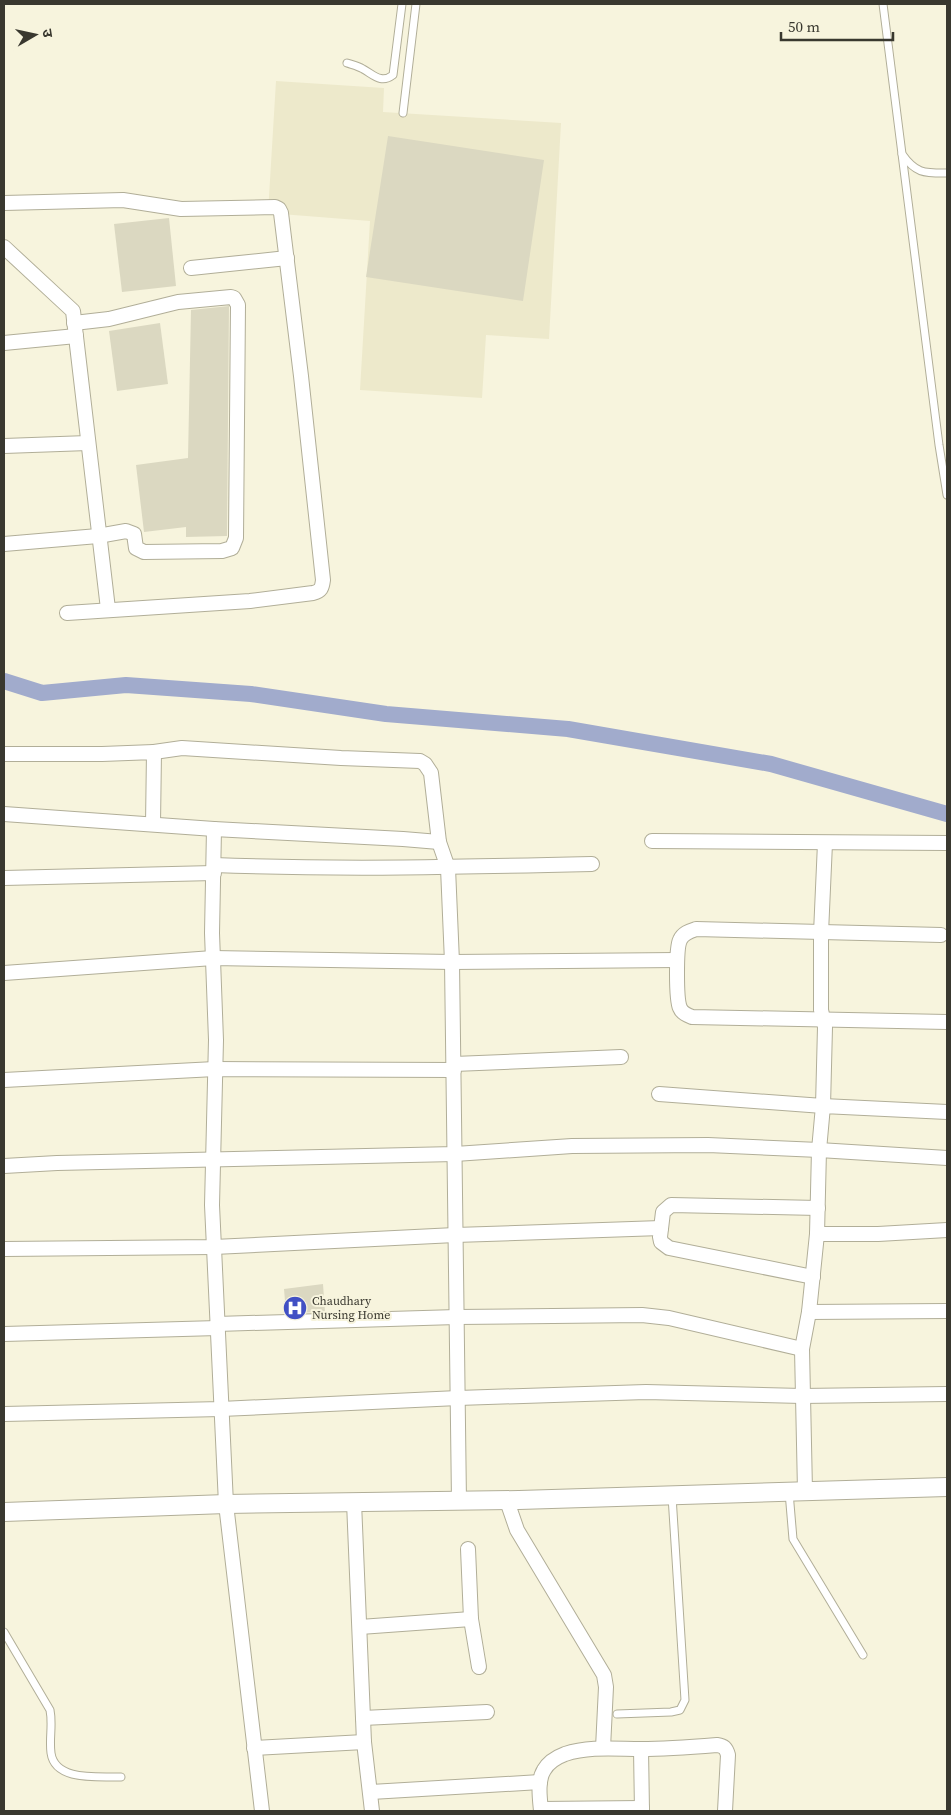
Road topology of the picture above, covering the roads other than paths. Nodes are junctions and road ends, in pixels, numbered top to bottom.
1 (402, 4) edge
2 (416, 4) edge
3 (883, 4) edge
4 (347, 63) dead end
5 (403, 113) dead end
6 (902, 154) junction
7 (947, 173) edge
8 (4, 203) edge
9 (4, 247) edge
10 (287, 258) junction
11 (18, 260) junction
12 (4, 262) edge
13 (191, 268) dead end
14 (75, 330) junction
15 (4, 343) edge
16 (88, 443) junction
17 (4, 446) edge
18 (947, 495) edge
19 (98, 536) junction
20 (4, 544) edge
21 (108, 609) junction
22 (67, 612) dead end
23 (154, 752) junction
24 (4, 754) edge
25 (4, 814) edge
26 (153, 824) junction
27 (214, 829) junction
28 (652, 841) dead end
29 (439, 842) junction
30 (947, 843) edge
31 (825, 844) junction
32 (592, 864) dead end
33 (448, 868) junction
34 (214, 869) junction
35 (4, 878) edge
36 (821, 933) junction
37 (941, 935) dead end
38 (213, 958) junction
39 (677, 960) junction
40 (452, 962) junction
41 (4, 973) edge
42 (824, 1019) junction
43 (947, 1022) edge
44 (621, 1057) dead end
45 (454, 1067) junction
46 (215, 1069) junction
47 (4, 1080) edge
48 (659, 1094) dead end
49 (823, 1106) junction
50 (947, 1112) edge
51 (820, 1150) junction
52 (455, 1154) junction
53 (947, 1158) edge
54 (213, 1159) junction
55 (4, 1166) edge
56 (818, 1208) junction
57 (661, 1228) junction
58 (947, 1230) edge
59 (817, 1234) junction
60 (456, 1235) junction
61 (214, 1247) junction
62 (4, 1249) edge
63 (814, 1277) junction
64 (947, 1311) edge
65 (809, 1312) junction
66 (457, 1317) junction
67 (217, 1326) junction
68 (4, 1334) edge
69 (802, 1349) junction
70 (947, 1394) edge
71 (802, 1396) junction
72 (458, 1398) junction
73 (221, 1409) junction
74 (4, 1414) edge
75 (947, 1487) edge
76 (797, 1492) junction
77 (672, 1496) junction
78 (459, 1501) junction
79 (507, 1501) junction
80 (354, 1502) junction
81 (226, 1504) junction
82 (4, 1512) edge
83 (468, 1549) dead end
84 (471, 1619) junction
85 (360, 1627) junction
86 (4, 1632) edge
87 (863, 1655) dead end
88 (479, 1667) dead end
89 (488, 1712) dead end
90 (617, 1714) dead end
91 (364, 1718) junction
92 (364, 1742) junction
93 (254, 1748) junction
94 (603, 1748) junction
95 (641, 1749) junction
96 (121, 1777) dead end
97 (540, 1782) junction
98 (371, 1792) junction
99 (541, 1810) edge
100 (642, 1810) edge
101 (262, 1811) edge
102 (372, 1811) edge
103 (725, 1811) edge

1 - 4 lane
2 - 5 lane
3 - 6 lane
6 - 7 lane
6 - 18 lane
8 - 10 street
9 - 11 street
10 - 13 street
10 - 21 street
11 - 12 street
11 - 14 street
14 - 15 street
14 - 16 street
14 - 19 street
16 - 17 street
16 - 19 street
19 - 20 street
19 - 21 street
21 - 22 street
23 - 24 street
23 - 26 street
23 - 29 street
25 - 26 street
26 - 27 street
27 - 29 street
27 - 34 street
28 - 31 street
29 - 33 street
30 - 31 street
31 - 36 street
32 - 33 street
33 - 34 street
33 - 40 street
34 - 35 street
34 - 38 street
36 - 37 street
36 - 39 street
36 - 42 street
38 - 40 street
38 - 41 street
38 - 46 street
39 - 40 street
39 - 42 street
40 - 45 street
42 - 43 street
42 - 49 street
44 - 45 street
45 - 46 street
45 - 52 street
46 - 47 street
46 - 54 street
48 - 49 street
49 - 50 street
49 - 51 street
51 - 52 street
51 - 53 street
51 - 56 street
52 - 54 street
52 - 60 street
54 - 55 street
54 - 61 street
56 - 57 street
56 - 59 street
57 - 60 street
57 - 63 street
58 - 59 street
59 - 63 street
60 - 61 street
60 - 66 street
61 - 62 street
61 - 67 street
63 - 65 street
64 - 65 street
65 - 69 street
66 - 67 street
66 - 69 street
66 - 72 street
67 - 68 street
67 - 73 street
69 - 71 street
70 - 71 street
71 - 72 street
71 - 76 street
72 - 73 street
72 - 78 street
73 - 74 street
73 - 81 street
75 - 76 street
76 - 77 street
76 - 87 lane
77 - 79 street
77 - 90 lane
78 - 79 street
78 - 80 street
79 - 94 street
80 - 81 street
80 - 85 street
81 - 82 street
81 - 93 street
83 - 84 street
84 - 85 street
84 - 88 street
85 - 91 street
86 - 96 lane
89 - 91 street
91 - 92 street
92 - 93 street
92 - 98 street
93 - 101 street
94 - 95 street
94 - 97 street
95 - 100 street
95 - 103 street
97 - 98 street
97 - 99 street
98 - 102 street
99 - 100 street

